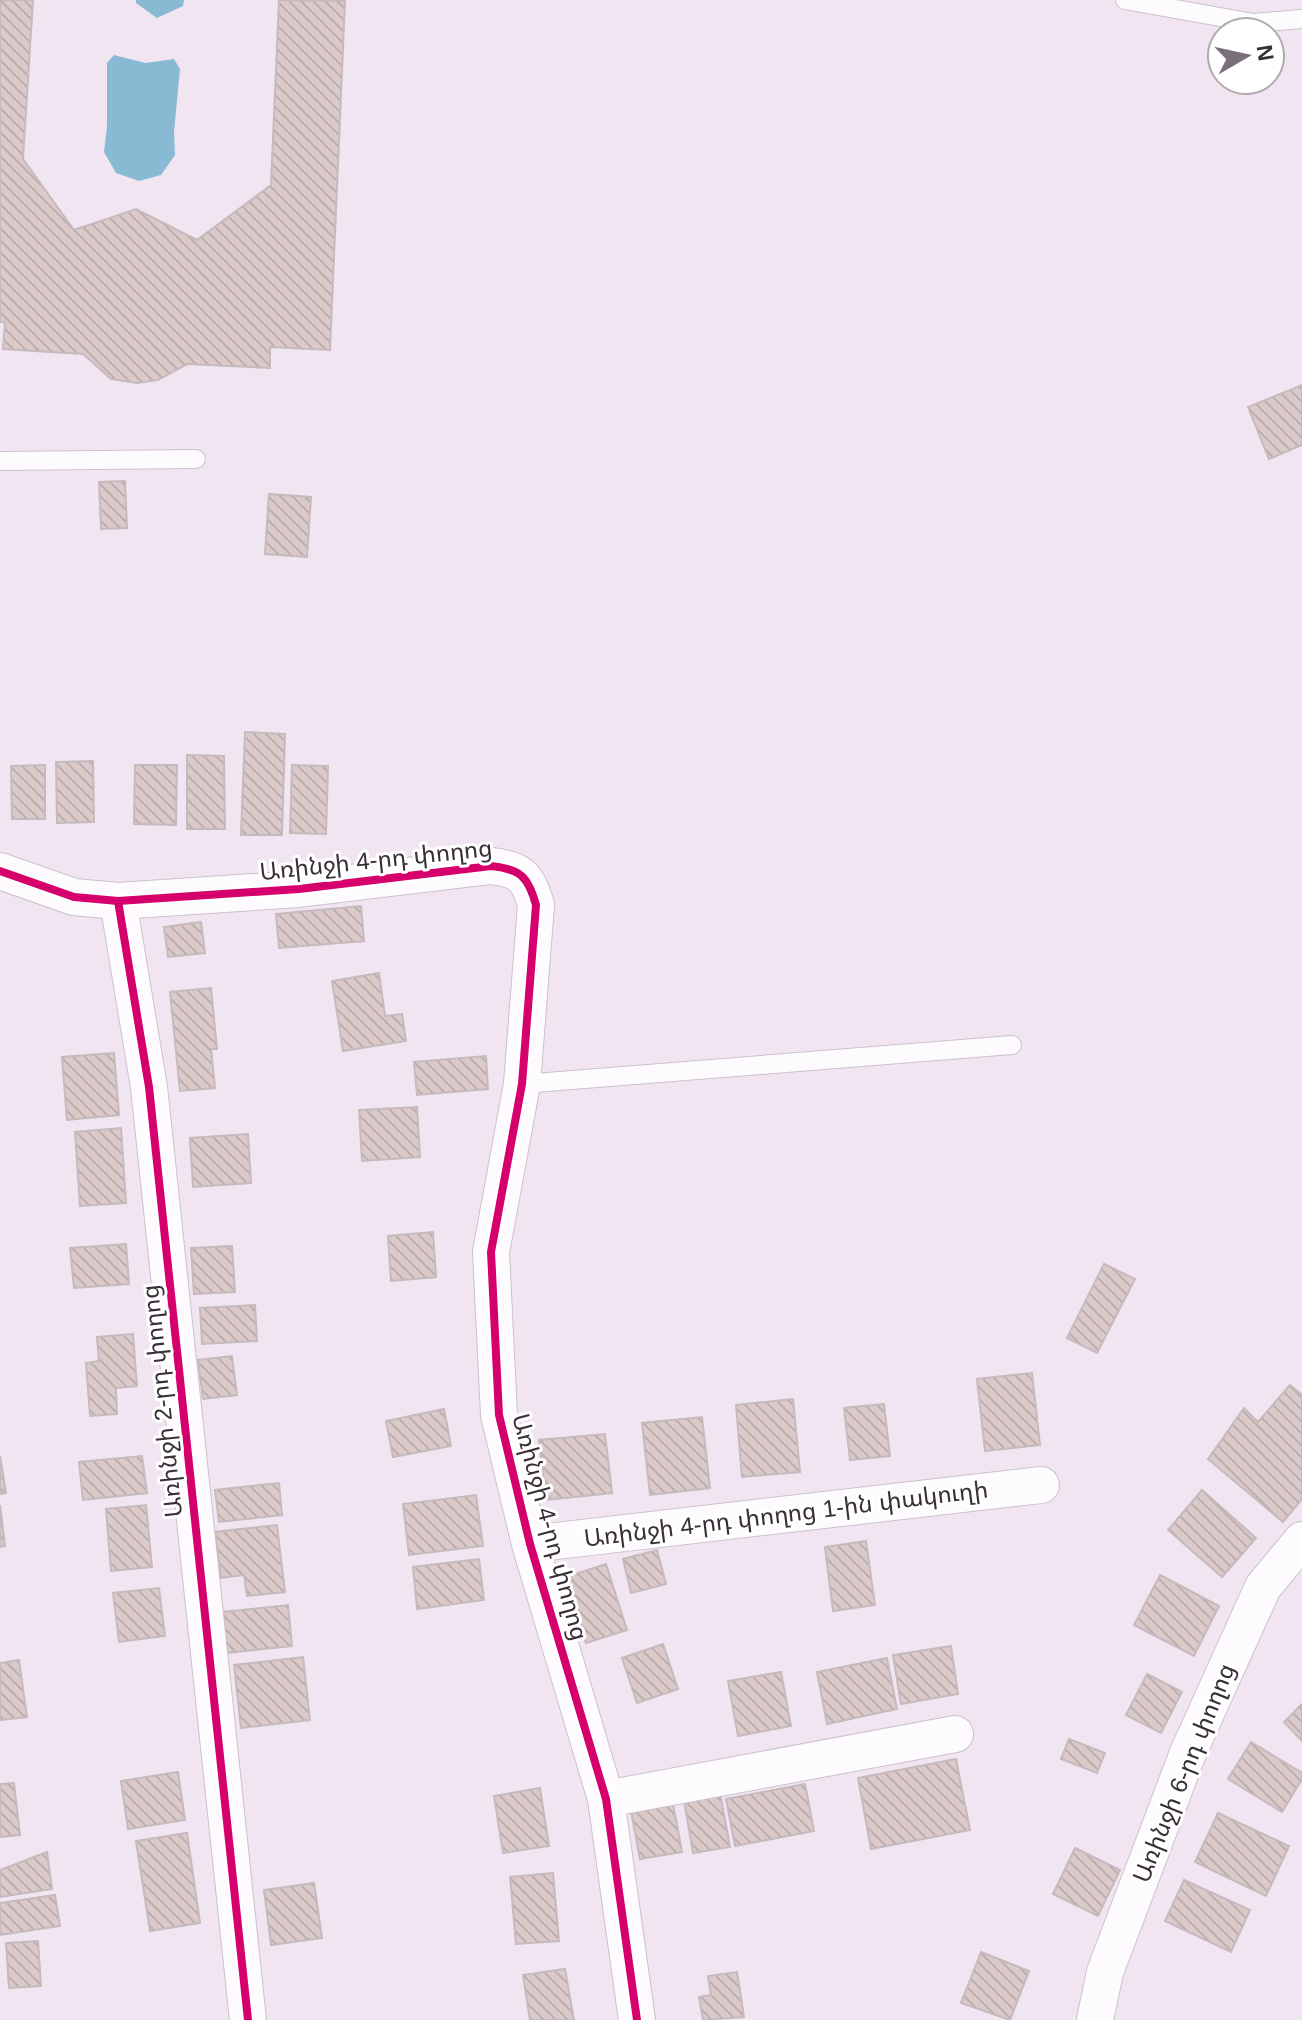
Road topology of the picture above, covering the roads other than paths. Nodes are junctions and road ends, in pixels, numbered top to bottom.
1 (1125, 0) edge
2 (1302, 19) edge
3 (196, 459) dead end
4 (0, 461) edge
5 (0, 871) edge
6 (118, 901) junction
7 (1012, 1045) dead end
8 (522, 1084) junction
9 (1041, 1485) dead end
10 (1302, 1540) edge
11 (530, 1544) junction
12 (955, 1734) dead end
13 (606, 1799) junction
14 (248, 2020) edge
15 (637, 2020) edge
16 (1095, 2020) edge

1 - 2 lane
3 - 4 lane
5 - 6 street
6 - 8 street, Առինջի 4-րդ փողոց
6 - 14 street, Առինջի 2-րդ փողոց
7 - 8 lane
8 - 11 street, Առինջի 4-րդ փողոց
9 - 11 street, Առինջի 4-րդ փողոց 1-ին փակուղի
10 - 16 street, Առինջի 6-րդ փողոց
11 - 13 street, Առինջի 4-րդ փողոց
12 - 13 street
13 - 15 street, Առինջի 4-րդ փողոց

